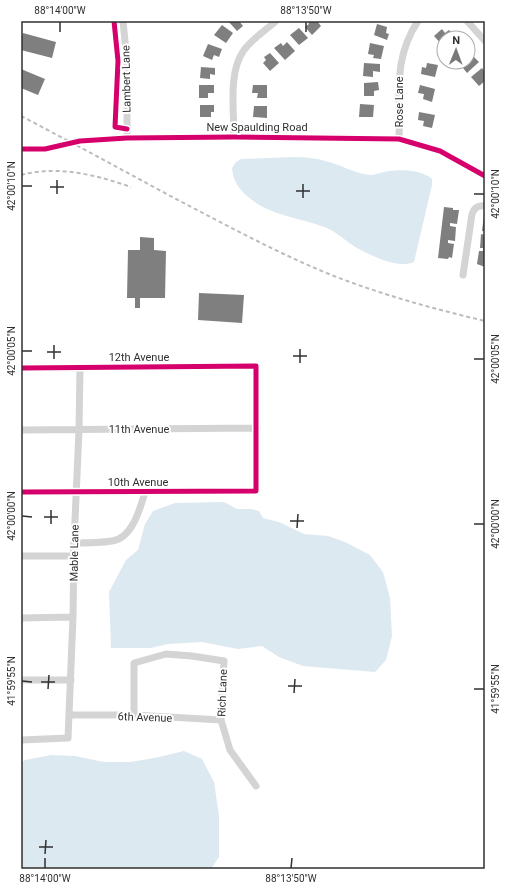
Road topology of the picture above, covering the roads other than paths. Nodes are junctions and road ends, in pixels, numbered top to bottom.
1 (123, 21) edge
2 (276, 21) edge
3 (418, 21) edge
4 (467, 21) edge
5 (485, 41) edge
6 (234, 136) junction
7 (127, 138) junction
8 (399, 139) junction
9 (21, 149) edge
10 (485, 176) edge
11 (485, 206) edge
12 (464, 275) dead end
13 (21, 368) edge
14 (80, 368) junction
15 (257, 428) junction
16 (21, 430) edge
17 (79, 430) junction
18 (21, 492) edge
19 (76, 492) junction
20 (146, 492) junction
21 (74, 543) junction
22 (21, 556) edge
23 (75, 556) junction
24 (73, 617) junction
25 (21, 618) edge
26 (21, 680) edge
27 (71, 680) junction
28 (69, 715) junction
29 (134, 716) junction
30 (221, 720) junction
31 (21, 740) edge
32 (256, 786) dead end

1 - 7 street, Lambert Lane
2 - 6 street
3 - 8 street, Rose Lane
4 - 5 street
6 - 7 street, New Spaulding Road
6 - 8 street, New Spaulding Road
7 - 9 street, New Spaulding Road
8 - 10 street, New Spaulding Road
11 - 12 street
13 - 14 street, 12th Avenue
14 - 15 street, 12th Avenue
14 - 17 street, Mable Lane
15 - 17 street, 11th Avenue
15 - 20 street, 10th Avenue
16 - 17 street, 11th Avenue
17 - 19 street, Mable Lane
18 - 19 street, 10th Avenue
19 - 20 street, 10th Avenue
19 - 21 street, Mable Lane
20 - 21 street
21 - 23 street, Mable Lane
22 - 23 street
23 - 24 street, Mable Lane
24 - 25 street
24 - 27 street, Mable Lane
26 - 27 street
27 - 28 street, Mable Lane
28 - 29 street, 6th Avenue
28 - 31 street, Mable Lane
29 - 30 street, 6th Avenue
29 - 30 street, Rich Lane
30 - 32 street, Rich Lane

